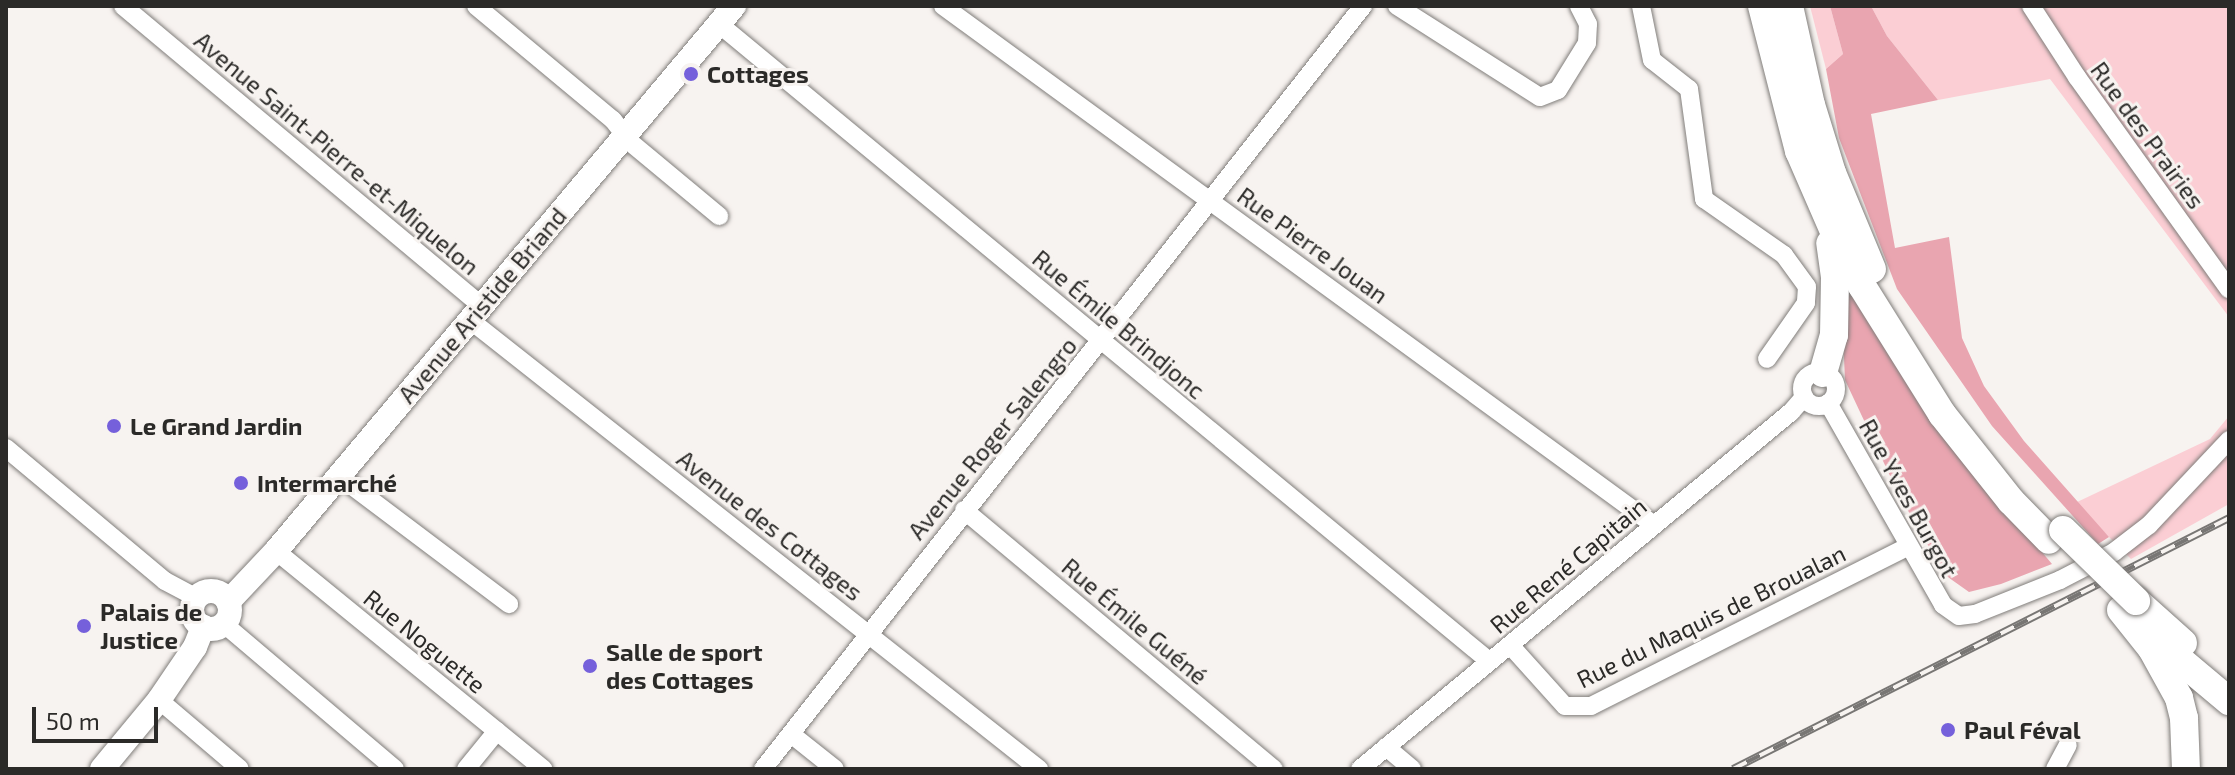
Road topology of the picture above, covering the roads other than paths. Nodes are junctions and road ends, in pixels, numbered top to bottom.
1 (123, 6) edge
2 (476, 6) edge
3 (943, 6) edge
4 (1363, 6) edge
5 (1397, 6) edge
6 (1579, 6) edge
7 (1641, 6) edge
8 (1762, 6) edge
9 (1789, 6) edge
10 (2031, 6) edge
11 (726, 15) edge
12 (626, 135) junction
13 (1210, 199) junction
14 (1826, 215) junction
15 (719, 216) dead end
16 (2229, 289) edge
17 (476, 313) junction
18 (1101, 340) junction
19 (1767, 359) dead end
20 (1823, 373) junction
21 (1804, 397) junction
22 (1828, 403) junction
23 (2229, 440) edge
24 (6, 448) edge
25 (339, 476) junction
26 (964, 510) junction
27 (1654, 525) junction
28 (2056, 535) junction
29 (1909, 546) junction
30 (276, 551) junction
31 (197, 598) joint
32 (509, 604) dead end
33 (2128, 606) junction
34 (218, 618) junction
35 (868, 633) junction
36 (1510, 645) junction
37 (1489, 661) junction
38 (2229, 683) edge
39 (159, 700) junction
40 (2229, 701) edge
41 (497, 731) junction
42 (791, 734) junction
43 (2068, 745) dead end
44 (1386, 747) junction
45 (102, 769) edge
46 (240, 769) edge
47 (395, 769) edge
48 (466, 769) edge
49 (543, 769) edge
50 (763, 769) edge
51 (835, 769) edge
52 (1039, 769) edge
53 (1274, 769) edge
54 (1360, 769) edge
55 (1412, 769) edge
56 (2055, 769) edge
57 (2186, 769) edge

1 - 17 street, Avenue Saint-Pierre-et-Miquelon
2 - 12 street
3 - 13 street, Rue Pierre Jouan
4 - 13 street, Avenue Roger Salengro
5 - 6 street
7 - 19 street
8 - 14 main road
9 - 28 main road
10 - 16 street, Rue des Prairies
11 - 12 main road, Avenue Aristide Briand
11 - 18 street, Rue Émile Brindjonc
12 - 15 street
12 - 17 main road, Avenue Aristide Briand
13 - 18 street, Avenue Roger Salengro
13 - 27 street, Rue Pierre Jouan
14 - 20 main road
14 - 28 main road
17 - 25 main road, Avenue Aristide Briand
17 - 35 street, Avenue des Cottages
18 - 26 street, Avenue Roger Salengro
18 - 37 street, Rue Émile Brindjonc
20 - 21 street
20 - 22 street
21 - 22 street
21 - 27 street, Rue René Capitain
22 - 29 street, Rue Yves Burgot
23 - 29 street, Rue Yves Burgot
24 - 31 street
25 - 30 main road, Avenue Aristide Briand
25 - 32 street
26 - 35 street, Avenue Roger Salengro
26 - 53 street, Rue Émile Guéné
27 - 36 street, Rue René Capitain
28 - 33 main road
29 - 36 street, Rue du Maquis de Broualan
30 - 34 main road, Avenue Aristide Briand
30 - 41 street, Rue Noguette
31 - 34 main road
33 - 38 main road
33 - 40 main road
33 - 57 main road
34 - 39 main road, Avenue Aristide Briand
34 - 47 street
35 - 42 street, Avenue Roger Salengro
35 - 52 street, Avenue des Cottages
36 - 37 street, Rue René Capitain
37 - 44 street, Rue René Capitain
39 - 45 main road, Avenue Aristide Briand
39 - 46 street
41 - 48 street
41 - 49 street, Rue Noguette
42 - 50 street, Avenue Roger Salengro
42 - 51 street
43 - 56 street
44 - 54 street, Rue René Capitain
44 - 55 street

